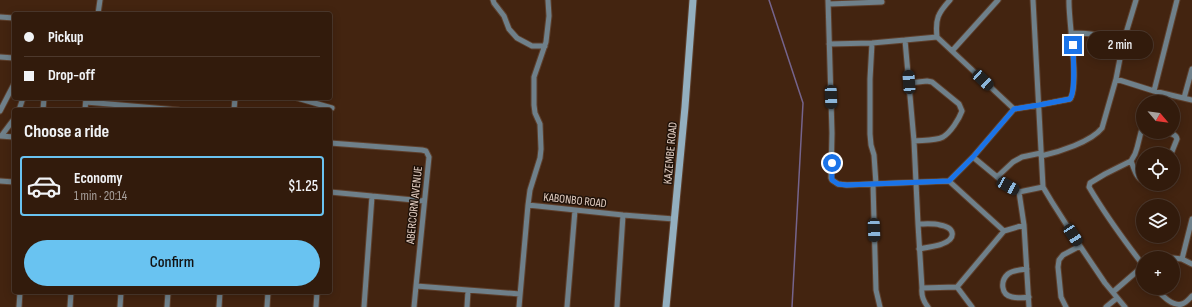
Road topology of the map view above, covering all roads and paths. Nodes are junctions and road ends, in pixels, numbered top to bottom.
1 (100, 0) edge
2 (492, 0) edge
3 (548, 0) edge
4 (693, 0) edge
5 (950, 0) edge
6 (998, 0) edge
7 (1033, 0) edge
8 (1069, 0) edge
9 (1136, 0) edge
10 (1176, 0) edge
11 (829, 2) edge
12 (882, 2) dead end
13 (98, 12) edge
14 (0, 17) edge
15 (12, 18) edge
16 (1072, 33) junction
17 (937, 37) junction
18 (905, 40) junction
19 (872, 43) junction
20 (1123, 43) junction
21 (829, 44) junction
22 (545, 46) junction
23 (952, 51) junction
24 (0, 57) edge
25 (12, 58) edge
26 (1192, 69) edge
27 (1116, 79) junction
28 (909, 82) junction
29 (12, 88) edge
30 (1154, 91) junction
31 (1184, 98) junction
32 (86, 100) edge
33 (304, 100) edge
34 (1192, 100) edge
35 (1039, 105) junction
36 (160, 108) edge
37 (332, 108) dead end
38 (1014, 109) junction
39 (0, 112) edge
40 (12, 121) edge
41 (1, 135) edge
42 (12, 136) edge
43 (1139, 139) edge
44 (914, 141) junction
45 (332, 143) edge
46 (1041, 154) junction
47 (973, 157) junction
48 (1131, 161) junction
49 (1136, 172) edge
50 (997, 177) junction
51 (0, 181) edge
52 (949, 181) junction
53 (12, 182) edge
54 (915, 183) junction
55 (874, 184) junction
56 (1043, 187) junction
57 (332, 192) edge
58 (1019, 192) junction
59 (372, 196) junction
60 (424, 201) junction
61 (528, 205) junction
62 (575, 210) junction
63 (623, 215) junction
64 (674, 219) junction
65 (1192, 219) edge
66 (918, 224) junction
67 (1024, 225) junction
68 (1004, 231) junction
69 (1080, 246) junction
70 (919, 249) junction
71 (1136, 260) edge
72 (1182, 260) joint
73 (1192, 264) edge
74 (1027, 269) junction
75 (1136, 274) edge
76 (416, 286) junction
77 (957, 287) junction
78 (922, 288) junction
79 (468, 291) junction
80 (1113, 292) junction
81 (20, 294) edge
82 (71, 294) edge
83 (121, 294) edge
84 (168, 294) edge
85 (220, 294) edge
86 (268, 294) edge
87 (317, 294) edge
88 (520, 294) junction
89 (1162, 295) edge
90 (1192, 296) edge
91 (1029, 298) junction
92 (1117, 298) junction
93 (19, 307) edge
94 (70, 307) edge
95 (120, 307) edge
96 (167, 307) edge
97 (219, 307) edge
98 (267, 307) edge
99 (316, 307) edge
100 (364, 307) edge
101 (414, 307) edge
102 (466, 307) edge
103 (519, 307) edge
104 (567, 307) edge
105 (617, 307) edge
106 (666, 307) edge
107 (880, 307) edge
108 (928, 307) edge
109 (972, 307) edge
110 (1029, 307) edge
111 (1066, 307) edge
112 (1106, 307) edge
113 (1126, 307) edge

1 - 13 street
2 - 22 street
3 - 22 street
4 - 64 main road, KAZEMBE ROAD
5 - 17 street
6 - 23 street
7 - 35 street
8 - 16 street
9 - 20 street
10 - 30 street
11 - 12 street
11 - 21 street
14 - 15 street
16 - 20 street
16 - 35 street
17 - 18 street
17 - 23 street
18 - 19 street
18 - 28 street
19 - 21 street
19 - 55 street
20 - 27 street
21 - 55 street
22 - 61 street
23 - 38 street
24 - 25 street
26 - 31 street
27 - 30 street
27 - 46 street
28 - 44 street
28 - 44 street
29 - 39 street
30 - 31 street
31 - 34 street
32 - 36 street
33 - 37 street
35 - 38 street
35 - 46 street
38 - 47 street
40 - 41 street
41 - 42 street
43 - 48 street
44 - 54 street
45 - 60 street, ABERCORN AVENUE
46 - 50 street
46 - 56 street
47 - 50 street
47 - 52 street
48 - 49 street
48 - 71 street
50 - 58 street
51 - 53 street
52 - 54 street
52 - 68 street
54 - 55 street
54 - 66 street
55 - 107 street
56 - 58 street
56 - 69 street
57 - 59 street
58 - 67 street
59 - 60 street
59 - 100 street
60 - 76 street, ABERCORN AVENUE
61 - 62 street, KABONBO ROAD
61 - 88 street, KABONBO ROAD
62 - 63 street, KABONBO ROAD
62 - 104 street
63 - 64 street, KABONBO ROAD
63 - 105 street
64 - 106 main road, KAZEMBE ROAD
65 - 72 street
66 - 70 street
66 - 70 street
67 - 68 street
67 - 74 street
68 - 77 street
69 - 80 street
69 - 111 street
70 - 78 street
72 - 73 street
74 - 91 street
74 - 91 street
75 - 80 street
76 - 79 street
76 - 101 street, ABERCORN AVENUE
77 - 78 street
77 - 109 street
78 - 108 street
79 - 88 street
79 - 102 street
80 - 92 street
81 - 93 street
82 - 94 street
83 - 95 street
84 - 96 street
85 - 97 street
86 - 98 street
87 - 99 street
88 - 103 street, KABONBO ROAD
89 - 90 street
91 - 110 street
92 - 112 street
92 - 113 street

